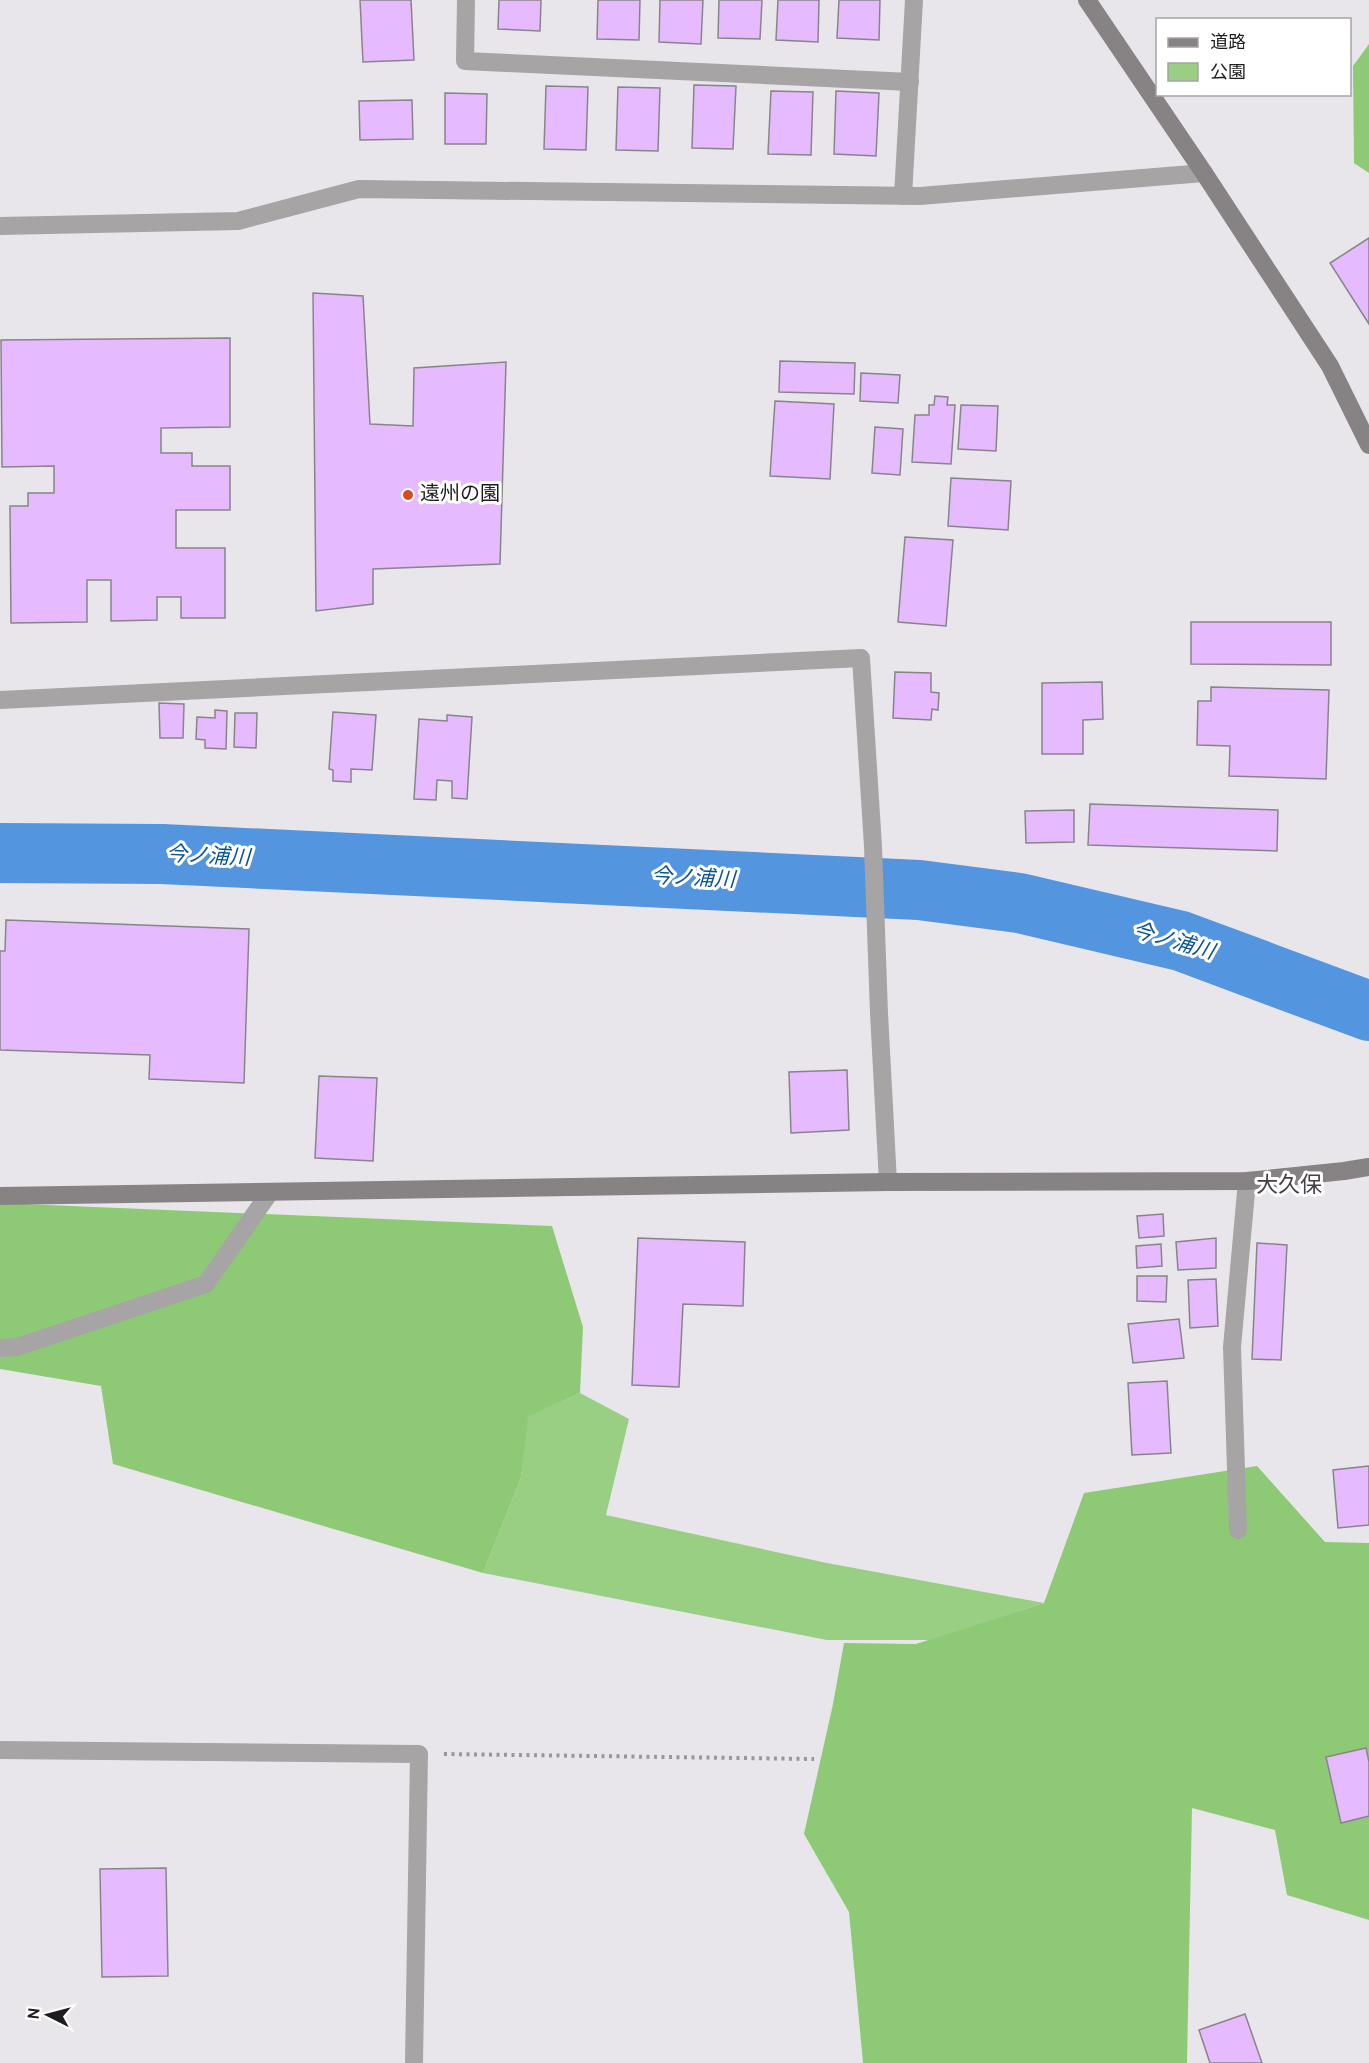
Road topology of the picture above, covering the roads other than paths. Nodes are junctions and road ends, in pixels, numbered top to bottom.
1 (466, 0) edge
2 (914, 0) edge
3 (1087, 0) edge
4 (910, 82) junction
5 (1204, 173) junction
6 (903, 196) junction
7 (0, 226) edge
8 (1369, 445) edge
9 (0, 700) edge
10 (1369, 1167) edge
11 (1247, 1181) junction
12 (888, 1182) junction
13 (270, 1192) junction
14 (0, 1197) edge
15 (0, 1348) edge
16 (1238, 1530) dead end
17 (0, 1750) edge
18 (414, 2063) edge

1 - 4 street
2 - 4 street
3 - 5 street
4 - 6 street
5 - 6 street
5 - 8 street
6 - 7 street
9 - 12 street
10 - 11 street
11 - 12 street
11 - 16 street
12 - 13 street
13 - 14 street
13 - 15 street
17 - 18 street

